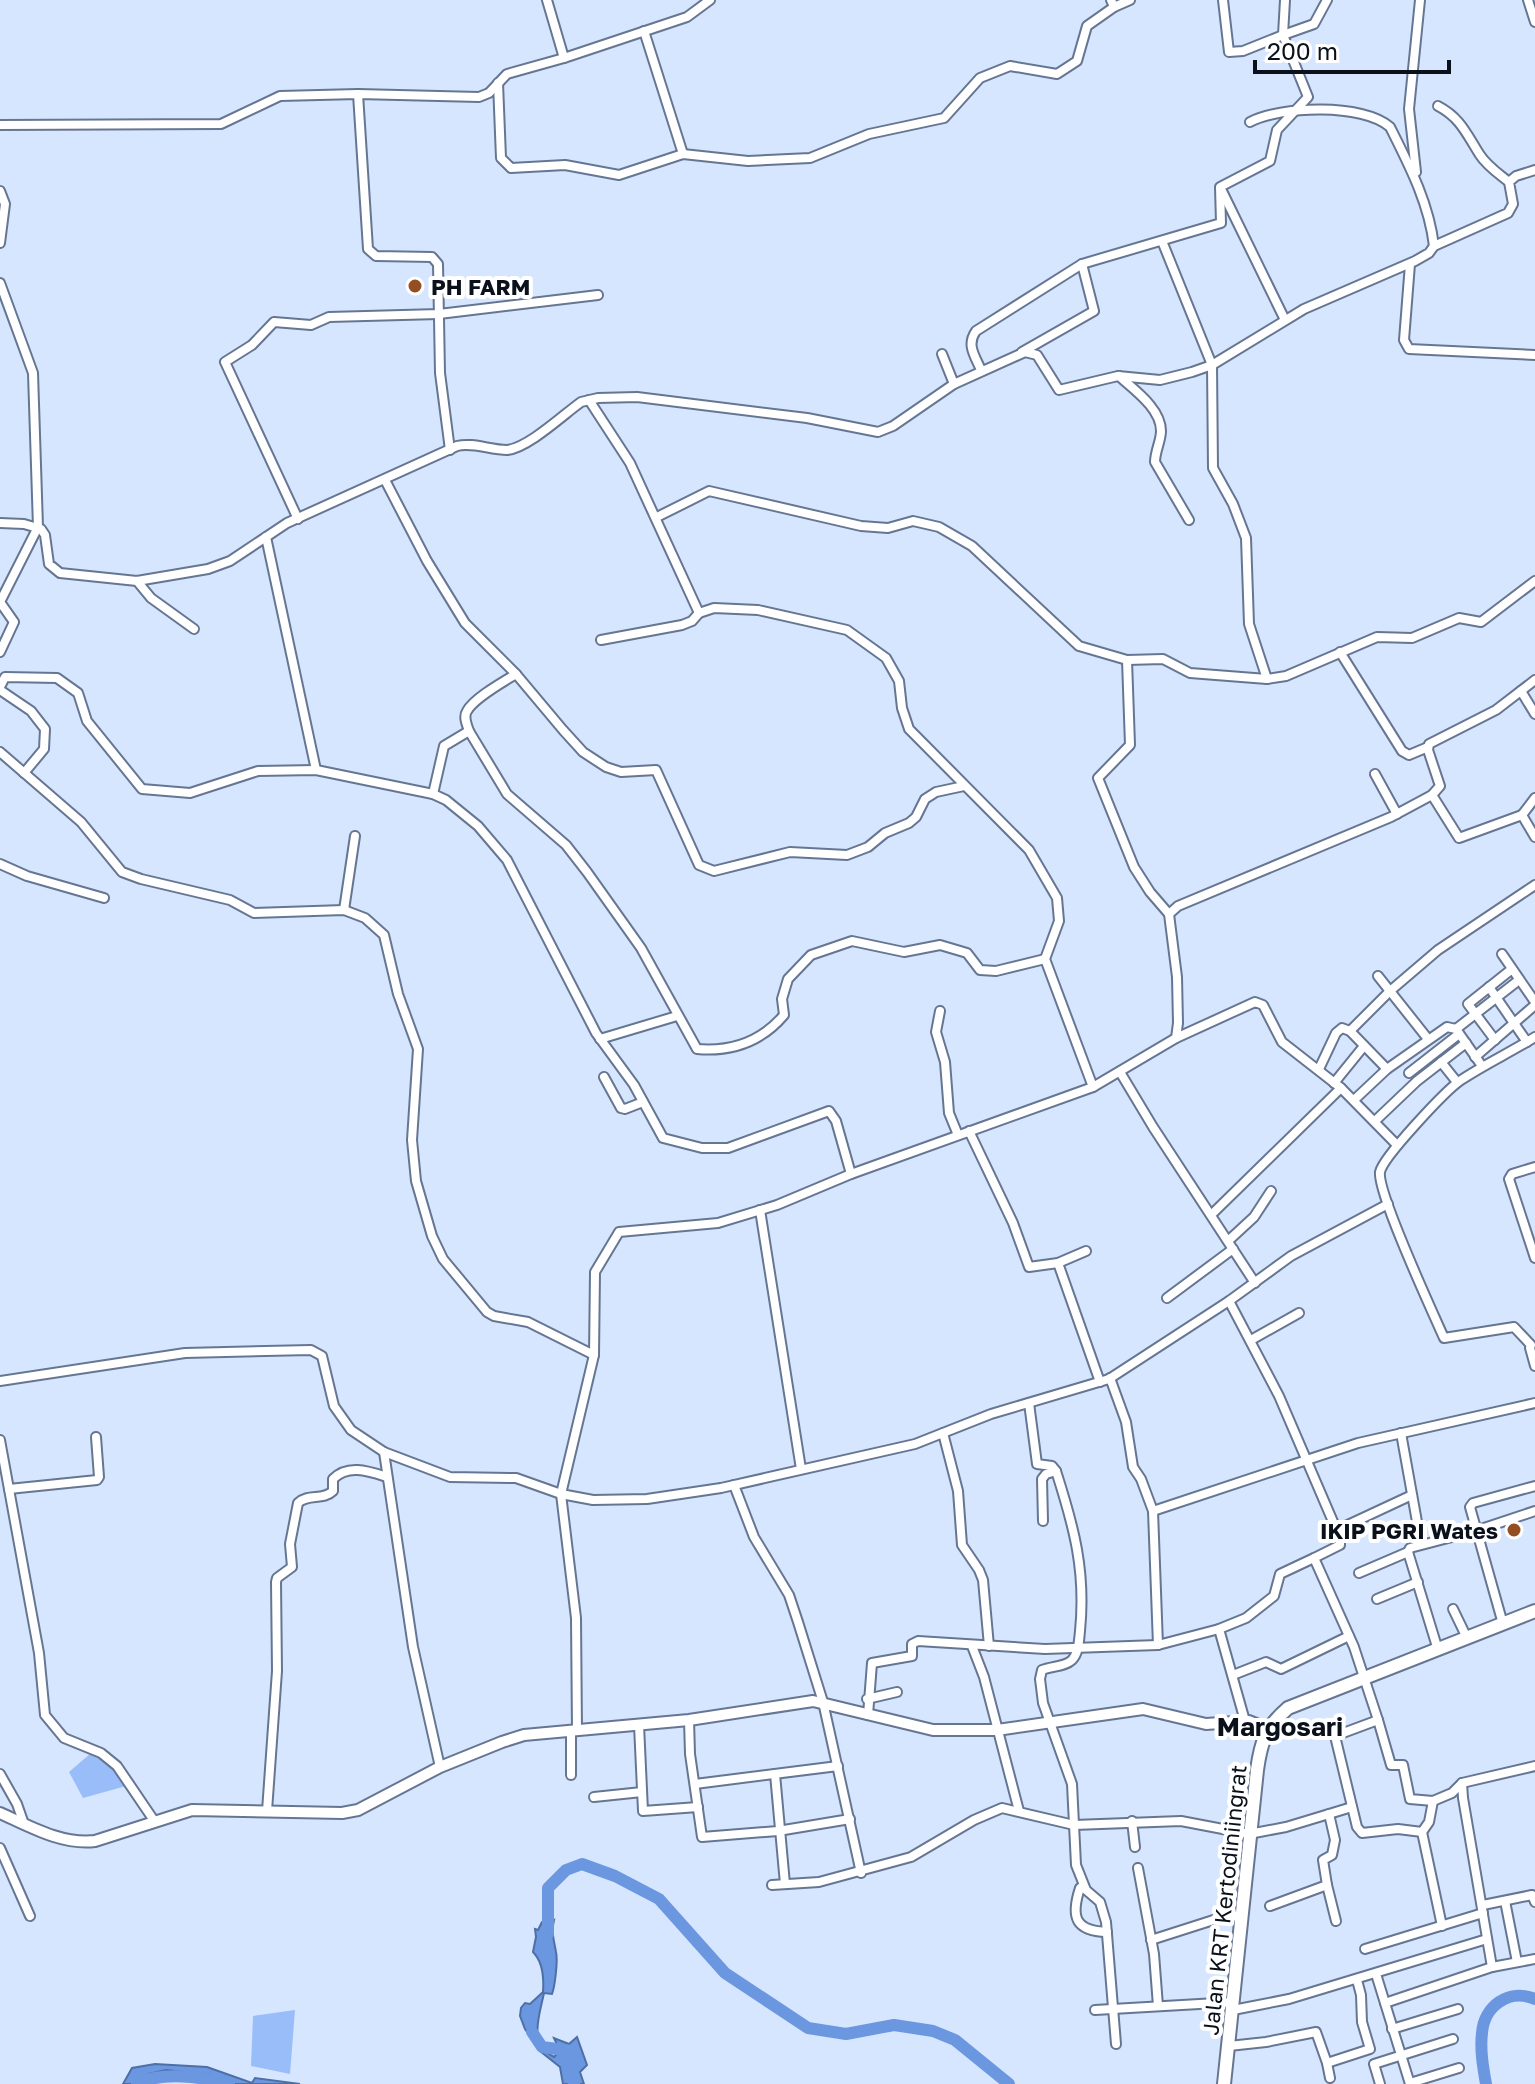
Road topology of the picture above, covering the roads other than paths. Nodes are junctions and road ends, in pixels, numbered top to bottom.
1 (547, 0) edge
2 (710, 0) edge
3 (1130, 0) edge
4 (1223, 0) edge
5 (1285, 0) edge
6 (1327, 0) edge
7 (1420, 0) edge
8 (1528, 0) edge
9 (1113, 3) edge
10 (1535, 22) edge
11 (644, 31) junction
12 (1283, 35) junction
13 (564, 58) junction
14 (498, 83) junction
15 (358, 94) junction
16 (1438, 106) dead end
17 (1295, 111) junction
18 (1250, 122) dead end
19 (0, 125) edge
20 (683, 154) junction
21 (1535, 170) edge
22 (1417, 181) junction
23 (1509, 182) junction
24 (1220, 187) junction
25 (0, 191) edge
26 (1162, 241) junction
27 (0, 243) edge
28 (1434, 246) junction
29 (1082, 264) junction
30 (1410, 264) junction
31 (0, 283) edge
32 (598, 295) dead end
33 (439, 314) junction
34 (1285, 320) junction
35 (1020, 353) junction
36 (942, 354) dead end
37 (1535, 355) edge
38 (1212, 365) junction
39 (981, 370) junction
40 (1118, 376) junction
41 (954, 384) junction
42 (589, 400) junction
43 (450, 450) junction
44 (385, 480) junction
45 (657, 517) junction
46 (298, 519) junction
47 (1189, 520) dead end
48 (0, 523) edge
49 (38, 527) junction
50 (266, 537) junction
51 (137, 581) junction
52 (1535, 581) edge
53 (699, 613) junction
54 (194, 629) dead end
55 (601, 640) dead end
56 (0, 652) edge
57 (1340, 652) junction
58 (1127, 660) junction
59 (516, 674) junction
60 (1267, 679) junction
61 (1535, 680) edge
62 (0, 688) edge
63 (1521, 691) junction
64 (1535, 714) edge
65 (469, 731) junction
66 (1428, 747) junction
67 (1, 755) edge
68 (316, 770) junction
69 (24, 773) junction
70 (1375, 774) dead end
71 (964, 786) junction
72 (433, 794) junction
73 (1432, 795) junction
74 (1535, 798) edge
75 (1397, 814) junction
76 (1522, 815) junction
77 (355, 836) dead end
78 (1535, 837) edge
79 (0, 864) edge
80 (1535, 885) edge
81 (104, 898) dead end
82 (344, 910) junction
83 (1169, 914) junction
84 (1502, 954) dead end
85 (1045, 959) junction
86 (1512, 969) junction
87 (1378, 976) dead end
88 (1519, 980) junction
89 (1489, 987) junction
90 (1390, 991) junction
91 (1496, 998) junction
92 (1535, 1004) edge
93 (940, 1011) dead end
94 (1475, 1014) junction
95 (677, 1016) junction
96 (1514, 1023) junction
97 (1350, 1031) junction
98 (1458, 1031) junction
99 (1176, 1038) junction
100 (600, 1039) junction
101 (1428, 1039) junction
102 (1495, 1040) junction
103 (1531, 1040) edge
104 (1466, 1043) junction
105 (1364, 1046) junction
106 (1475, 1057) junction
107 (1397, 1062) junction
108 (1441, 1062) junction
109 (1482, 1066) junction
110 (1319, 1069) junction
111 (1387, 1069) junction
112 (1120, 1072) junction
113 (1409, 1073) junction
114 (604, 1077) dead end
115 (1417, 1081) junction
116 (1457, 1082) junction
117 (1338, 1086) junction
118 (1093, 1087) junction
119 (1354, 1100) junction
120 (643, 1102) junction
121 (1375, 1121) junction
122 (969, 1131) junction
123 (958, 1135) junction
124 (1397, 1145) junction
125 (1535, 1167) edge
126 (851, 1174) junction
127 (1271, 1191) dead end
128 (1388, 1204) junction
129 (760, 1210) junction
130 (1211, 1215) junction
131 (1532, 1237) edge
132 (1231, 1245) junction
133 (1086, 1251) dead end
134 (1535, 1258) edge
135 (1058, 1263) junction
136 (1255, 1283) junction
137 (1167, 1298) dead end
138 (1229, 1301) junction
139 (1299, 1313) dead end
140 (1251, 1340) junction
141 (1533, 1343) edge
142 (594, 1355) junction
143 (1535, 1366) edge
144 (1110, 1378) junction
145 (0, 1381) edge
146 (1100, 1382) junction
147 (1029, 1403) junction
148 (1535, 1403) edge
149 (943, 1433) junction
150 (1401, 1433) junction
151 (96, 1437) dead end
152 (0, 1440) edge
153 (384, 1452) junction
154 (1307, 1460) junction
155 (801, 1469) junction
156 (1056, 1471) junction
157 (387, 1477) junction
158 (734, 1485) junction
159 (1535, 1486) edge
160 (9, 1489) junction
161 (561, 1494) junction
162 (1412, 1495) junction
163 (1153, 1511) junction
164 (1535, 1511) edge
165 (1043, 1521) dead end
166 (1337, 1530) junction
167 (1475, 1531) junction
168 (1421, 1544) junction
169 (1408, 1552) junction
170 (1314, 1558) junction
171 (1359, 1573) dead end
172 (1418, 1582) junction
173 (1377, 1599) dead end
174 (1453, 1609) dead end
175 (1535, 1611) edge
176 (1503, 1624) junction
177 (1219, 1629) junction
178 (1349, 1636) junction
179 (1467, 1638) junction
180 (1158, 1645) junction
181 (972, 1646) junction
182 (989, 1646) junction
183 (1078, 1647) junction
184 (1438, 1650) junction
185 (1233, 1675) junction
186 (1364, 1678) junction
187 (897, 1692) dead end
188 (867, 1699) junction
189 (823, 1702) junction
190 (868, 1715) junction
191 (689, 1720) junction
192 (1378, 1720) junction
193 (1245, 1721) junction
194 (1048, 1723) junction
195 (639, 1725) junction
196 (1268, 1729) junction
197 (574, 1730) junction
198 (997, 1730) junction
199 (838, 1766) junction
200 (1535, 1766) edge
201 (440, 1767) junction
202 (0, 1774) edge
203 (775, 1774) junction
204 (571, 1775) dead end
205 (1462, 1783) junction
206 (695, 1784) junction
207 (642, 1792) junction
208 (594, 1797) dead end
209 (1433, 1801) junction
210 (698, 1807) junction
211 (1352, 1807) junction
212 (267, 1811) junction
213 (1019, 1811) junction
214 (0, 1813) edge
215 (1329, 1814) junction
216 (850, 1819) junction
217 (1132, 1821) junction
218 (155, 1822) junction
219 (24, 1825) junction
220 (1074, 1825) junction
221 (778, 1831) junction
222 (1422, 1832) junction
223 (1249, 1834) junction
224 (1135, 1847) dead end
225 (0, 1848) edge
226 (1138, 1868) dead end
227 (861, 1873) junction
228 (785, 1884) junction
229 (772, 1885) dead end
230 (1327, 1885) junction
231 (1083, 1886) junction
232 (1505, 1901) junction
233 (1535, 1902) edge
234 (1270, 1906) dead end
235 (1483, 1909) junction
236 (30, 1916) dead end
237 (1241, 1920) junction
238 (1336, 1921) dead end
239 (1442, 1926) junction
240 (1107, 1932) junction
241 (1487, 1939) junction
242 (1151, 1940) junction
243 (1365, 1949) dead end
244 (1535, 1959) edge
245 (1517, 1962) junction
246 (1492, 1967) junction
247 (1376, 1974) junction
248 (1357, 1980) junction
249 (1385, 2003) junction
250 (1158, 2006) junction
251 (1234, 2006) junction
252 (1113, 2008) junction
253 (1458, 2009) dead end
254 (1095, 2010) dead end
255 (1392, 2029) junction
256 (1453, 2039) dead end
257 (1116, 2044) dead end
258 (1229, 2046) junction
259 (1370, 2049) junction
260 (1401, 2056) junction
261 (1327, 2063) junction
262 (1374, 2064) junction
263 (1459, 2068) dead end
264 (1330, 2078) dead end
265 (1224, 2084) edge
266 (1380, 2084) edge
267 (1410, 2084) edge

1 - 13 street
2 - 11 street
3 - 9 street
4 - 12 street
5 - 12 street
6 - 12 street
7 - 22 street
8 - 10 street
9 - 20 street
11 - 13 street
11 - 20 street
12 - 17 street
13 - 14 street
14 - 15 street
14 - 20 street
15 - 19 street
15 - 33 street
16 - 23 street
17 - 18 street
17 - 22 street
17 - 24 street
21 - 23 street
22 - 28 street
23 - 28 street
24 - 26 street
24 - 34 street
25 - 27 street
26 - 29 street
26 - 38 street
28 - 30 street
29 - 35 street
29 - 39 street
30 - 34 street
30 - 37 street
31 - 49 street
32 - 33 street
33 - 43 street
33 - 46 street
34 - 38 street
35 - 39 street
35 - 40 street
36 - 41 street
38 - 40 street
38 - 60 street
39 - 41 street
40 - 47 street
41 - 42 street
42 - 43 street
42 - 45 street
43 - 44 street
44 - 46 street
44 - 59 street
45 - 53 street
45 - 58 street
46 - 50 street
48 - 49 street
49 - 51 street
49 - 56 street
50 - 51 street
50 - 68 street
51 - 54 street
52 - 57 street
53 - 55 street
53 - 71 street
57 - 60 street
57 - 66 street
58 - 60 street
58 - 83 street
59 - 65 street
59 - 71 street
61 - 63 street
62 - 68 street
62 - 69 street
63 - 64 street
63 - 66 street
65 - 72 street
65 - 95 street
66 - 73 street
67 - 69 street
68 - 72 street
69 - 82 street
70 - 75 street
71 - 85 street
72 - 100 street
73 - 75 street
73 - 76 street
74 - 76 street
75 - 83 street
76 - 78 street
77 - 82 street
79 - 81 street
80 - 90 street
82 - 142 street
83 - 99 street
84 - 86 street
85 - 95 street
85 - 118 street
86 - 88 street
86 - 89 street
87 - 90 street
88 - 91 street
88 - 92 street
89 - 91 street
89 - 94 street
90 - 97 street
90 - 101 street
91 - 94 street
91 - 96 street
92 - 96 street
93 - 123 street
94 - 98 street
94 - 102 street
95 - 100 street
96 - 102 street
96 - 103 street
97 - 105 street
97 - 110 street
98 - 101 street
98 - 104 street
98 - 113 street
99 - 110 street
99 - 112 street
100 - 120 street
101 - 107 street
102 - 106 street
103 - 109 street
104 - 106 street
104 - 108 street
105 - 111 street
105 - 117 street
106 - 109 street
107 - 111 street
107 - 113 street
108 - 115 street
108 - 116 street
109 - 116 street
110 - 117 street
111 - 119 street
112 - 118 street
112 - 130 street
113 - 115 street
114 - 120 street
115 - 121 street
116 - 124 street
117 - 119 street
117 - 130 street
118 - 122 street
119 - 121 street
120 - 126 street
121 - 124 street
122 - 123 street
122 - 135 street
123 - 126 street
124 - 128 street
125 - 131 street
126 - 129 street
127 - 132 street
128 - 136 street
128 - 141 street
129 - 142 street
129 - 155 street
130 - 132 street
131 - 134 street
132 - 136 street
132 - 137 street
133 - 135 street
135 - 146 street
136 - 138 street
138 - 140 street
138 - 144 street
139 - 140 street
140 - 154 street
141 - 143 street
142 - 161 street
144 - 146 street
144 - 163 street
145 - 153 street
146 - 147 street
147 - 149 street
147 - 156 street
148 - 150 street
149 - 155 street
149 - 182 street
150 - 154 street
150 - 162 street
151 - 160 street
152 - 160 street
153 - 157 street
153 - 161 street
154 - 163 street
154 - 166 street
155 - 158 street
156 - 165 street
156 - 183 street
157 - 201 street
157 - 212 street
158 - 161 street
158 - 189 street
159 - 167 street
160 - 218 street
161 - 197 street
162 - 166 street
162 - 168 street
163 - 180 street
164 - 167 street
166 - 170 street
167 - 168 street
167 - 176 street
168 - 169 street
169 - 171 street
169 - 172 street
170 - 177 street
170 - 178 street
172 - 173 street
172 - 184 street
174 - 179 street
175 - 176 main road
176 - 179 main road
177 - 180 street
177 - 185 street
178 - 185 street
178 - 186 street
179 - 184 main road
180 - 183 street
181 - 182 street
181 - 188 street
181 - 198 street
182 - 183 street
183 - 194 street
184 - 186 main road
185 - 193 street
186 - 192 street
186 - 196 main road
187 - 188 street
188 - 190 street
189 - 190 street
189 - 191 street
189 - 199 street
190 - 198 street
191 - 195 street
191 - 206 street
192 - 209 street
192 - 211 street
193 - 194 street
193 - 196 street
194 - 198 street
194 - 220 street
195 - 197 street
195 - 207 street
196 - 223 main road, Jalan KRT Kertodiniingrat
197 - 201 street
197 - 204 street
198 - 213 street
199 - 203 street
199 - 216 street
200 - 205 street
201 - 212 street
202 - 219 street
203 - 206 street
203 - 221 street
205 - 209 street
205 - 235 street
206 - 210 street
207 - 208 street
207 - 210 street
209 - 222 street
210 - 221 street
211 - 215 street
211 - 222 street
212 - 218 street
213 - 220 street
213 - 227 street
214 - 219 street
215 - 223 street
215 - 230 street
216 - 221 street
216 - 227 street
217 - 220 street
217 - 223 street
217 - 224 street
218 - 219 street
220 - 231 street
221 - 228 street
222 - 239 street
223 - 237 main road, Jalan KRT Kertodiniingrat
225 - 236 street
226 - 242 street
227 - 228 street
228 - 229 street
230 - 234 street
230 - 238 street
231 - 240 street
231 - 240 street
232 - 233 street
232 - 235 street
232 - 245 street
235 - 239 street
235 - 241 street
237 - 242 street
237 - 251 main road, Jalan KRT Kertodiniingrat
239 - 243 street
240 - 252 street
241 - 246 street
241 - 247 street
242 - 250 street
244 - 245 street
245 - 246 street
246 - 249 street
247 - 248 street
247 - 249 street
248 - 251 street
248 - 259 street
249 - 255 street
250 - 251 street
250 - 252 street
251 - 258 main road, Jalan KRT Kertodiniingrat
252 - 254 street
252 - 257 street
253 - 255 street
255 - 260 street
256 - 260 street
258 - 261 street
258 - 265 main road, Jalan KRT Kertodiniingrat
259 - 261 street
259 - 262 street
260 - 262 street
260 - 267 street
261 - 264 street
262 - 266 street
263 - 267 street

